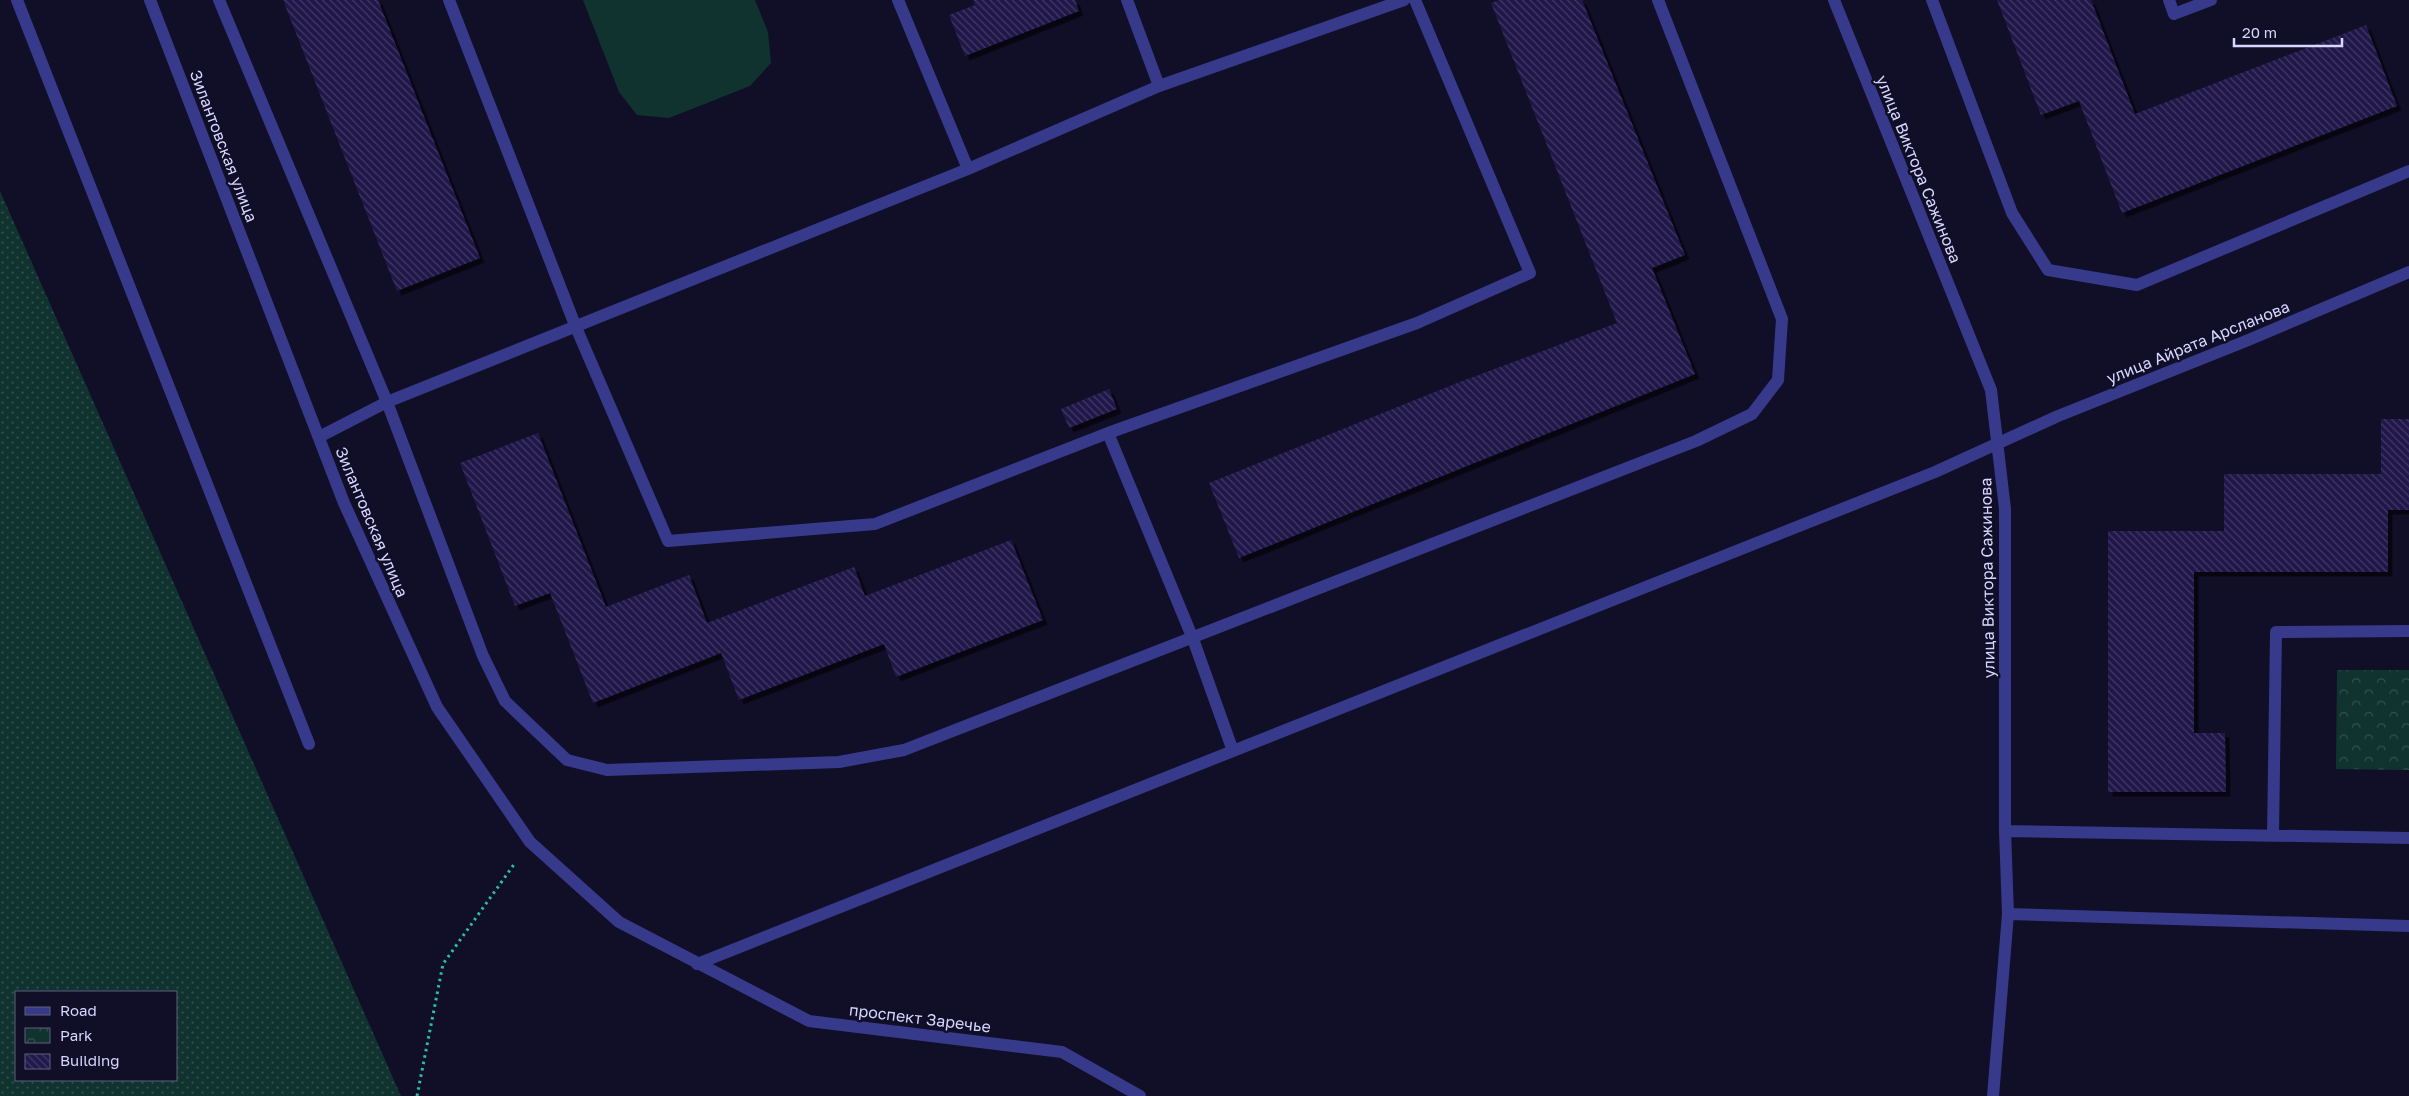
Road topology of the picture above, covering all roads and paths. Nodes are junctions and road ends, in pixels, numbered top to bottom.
1 (17, 0) edge
2 (150, 0) edge
3 (219, 0) edge
4 (449, 0) edge
5 (898, 0) edge
6 (1127, 0) edge
7 (1404, 0) edge
8 (1415, 0) edge
9 (1658, 0) edge
10 (1834, 0) edge
11 (1932, 0) edge
12 (2169, 0) edge
13 (2211, 0) edge
14 (1159, 86) junction
15 (968, 169) junction
16 (2409, 171) edge
17 (2409, 272) edge
18 (575, 325) junction
19 (387, 402) junction
20 (1108, 433) junction
21 (319, 438) junction
22 (1999, 443) junction
23 (2409, 630) edge
24 (1193, 639) junction
25 (309, 744) dead end
26 (1233, 751) junction
27 (2005, 831) junction
28 (2273, 835) junction
29 (2409, 838) edge
30 (530, 842) junction
31 (2008, 914) junction
32 (2409, 926) edge
33 (697, 964) junction
34 (417, 1096) edge
35 (1140, 1096) edge
36 (1993, 1096) edge

1 - 25 street
2 - 21 street, Зилантовская улица
3 - 19 street
4 - 18 street
5 - 15 street
6 - 14 street
7 - 14 street
8 - 20 street
9 - 24 street
10 - 22 street, улица Виктора Сажинова
11 - 16 street
12 - 13 street
14 - 15 street
15 - 18 street
17 - 22 street, улица Айрата Арсланова
18 - 19 street
18 - 20 street
19 - 21 street
19 - 24 street
20 - 24 street
21 - 30 street, Зилантовская улица
22 - 26 street, улица Айрата Арсланова
22 - 27 street, улица Виктора Сажинова
23 - 28 street
24 - 26 street
26 - 33 street, улица Айрата Арсланова
27 - 28 street
27 - 31 street, улица Виктора Сажинова
28 - 29 street
30 - 33 street, Зилантовская улица
30 - 34 path
31 - 32 street
31 - 36 street, улица Виктора Сажинова
33 - 35 street, проспект Заречье

